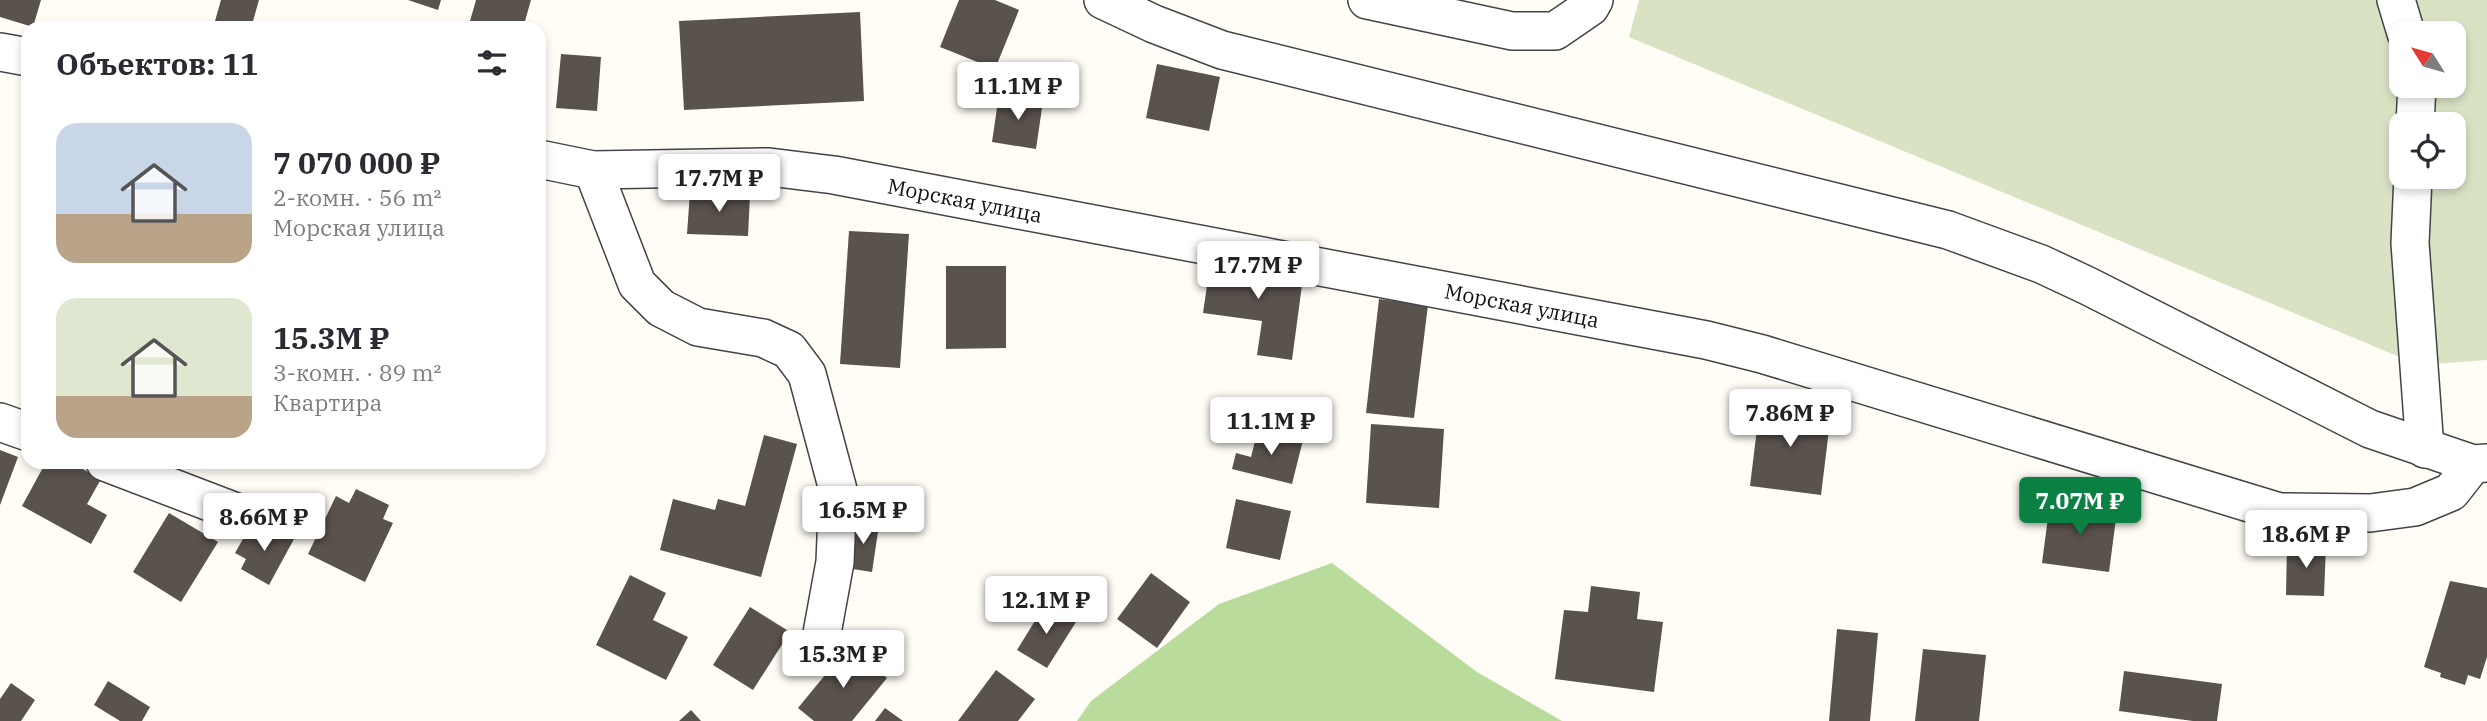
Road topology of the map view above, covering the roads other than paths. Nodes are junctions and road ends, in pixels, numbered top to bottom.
1 (1103, 0) edge
2 (1367, 0) edge
3 (1594, 0) edge
4 (2396, 0) edge
5 (2402, 21) edge
6 (0, 52) edge
7 (21, 56) edge
8 (546, 160) edge
9 (593, 170) junction
10 (2412, 189) edge
11 (0, 422) edge
12 (21, 430) edge
13 (2425, 449) junction
14 (2480, 464) edge
15 (123, 469) edge
16 (241, 514) dead end
17 (818, 654) dead end

1 - 13 street
2 - 3 street
4 - 5 street
6 - 7 street
8 - 9 street, Морская улица
9 - 14 street, Морская улица
9 - 17 street
10 - 13 street
11 - 12 street
13 - 14 street
15 - 16 street

